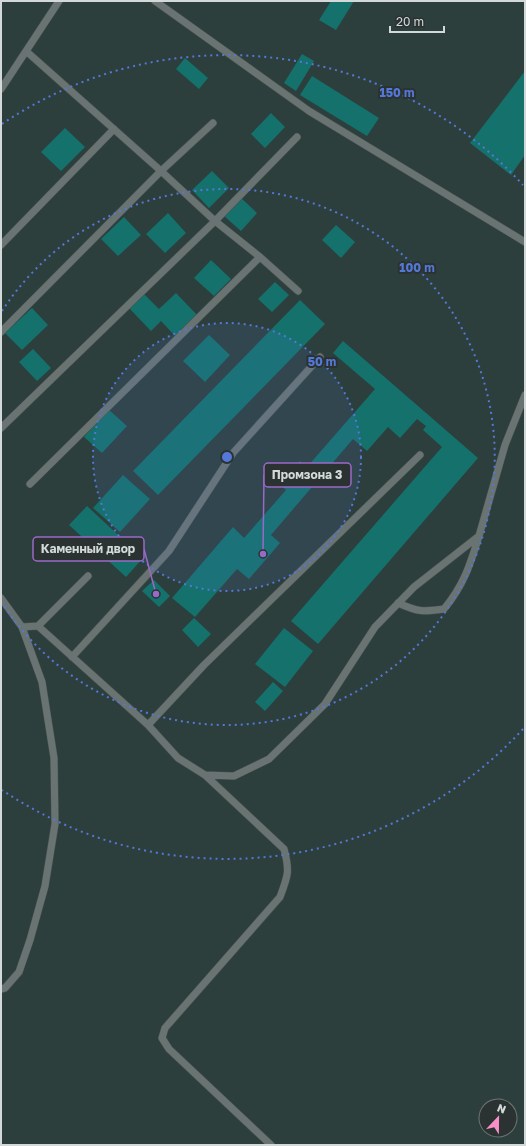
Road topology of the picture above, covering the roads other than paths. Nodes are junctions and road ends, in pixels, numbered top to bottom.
1 (59, 1) edge
2 (155, 1) edge
3 (26, 51) junction
4 (1, 90) edge
5 (213, 123) dead end
6 (114, 129) junction
7 (298, 137) dead end
8 (161, 170) junction
9 (215, 221) junction
10 (525, 242) edge
11 (1, 245) edge
12 (260, 258) junction
13 (298, 291) dead end
14 (1, 332) edge
15 (320, 357) dead end
16 (525, 395) edge
17 (1, 428) edge
18 (420, 455) dead end
19 (30, 484) dead end
20 (479, 536) junction
21 (88, 576) dead end
22 (1, 598) edge
23 (398, 603) junction
24 (38, 626) junction
25 (22, 627) junction
26 (72, 657) junction
27 (148, 725) junction
28 (205, 775) junction
29 (1, 989) edge
30 (271, 1145) edge

1 - 3 lane
2 - 10 lane
3 - 4 lane
3 - 6 lane
5 - 8 lane
6 - 8 lane
6 - 11 lane
7 - 9 lane
8 - 9 lane
8 - 14 lane
9 - 12 lane
9 - 17 lane
12 - 13 lane
12 - 19 lane
15 - 26 lane
16 - 20 lane
18 - 27 lane
20 - 23 lane
20 - 23 lane
21 - 24 lane
22 - 25 lane
23 - 28 lane
24 - 25 lane
24 - 26 lane
25 - 29 lane
26 - 27 lane
27 - 28 lane
28 - 30 lane

